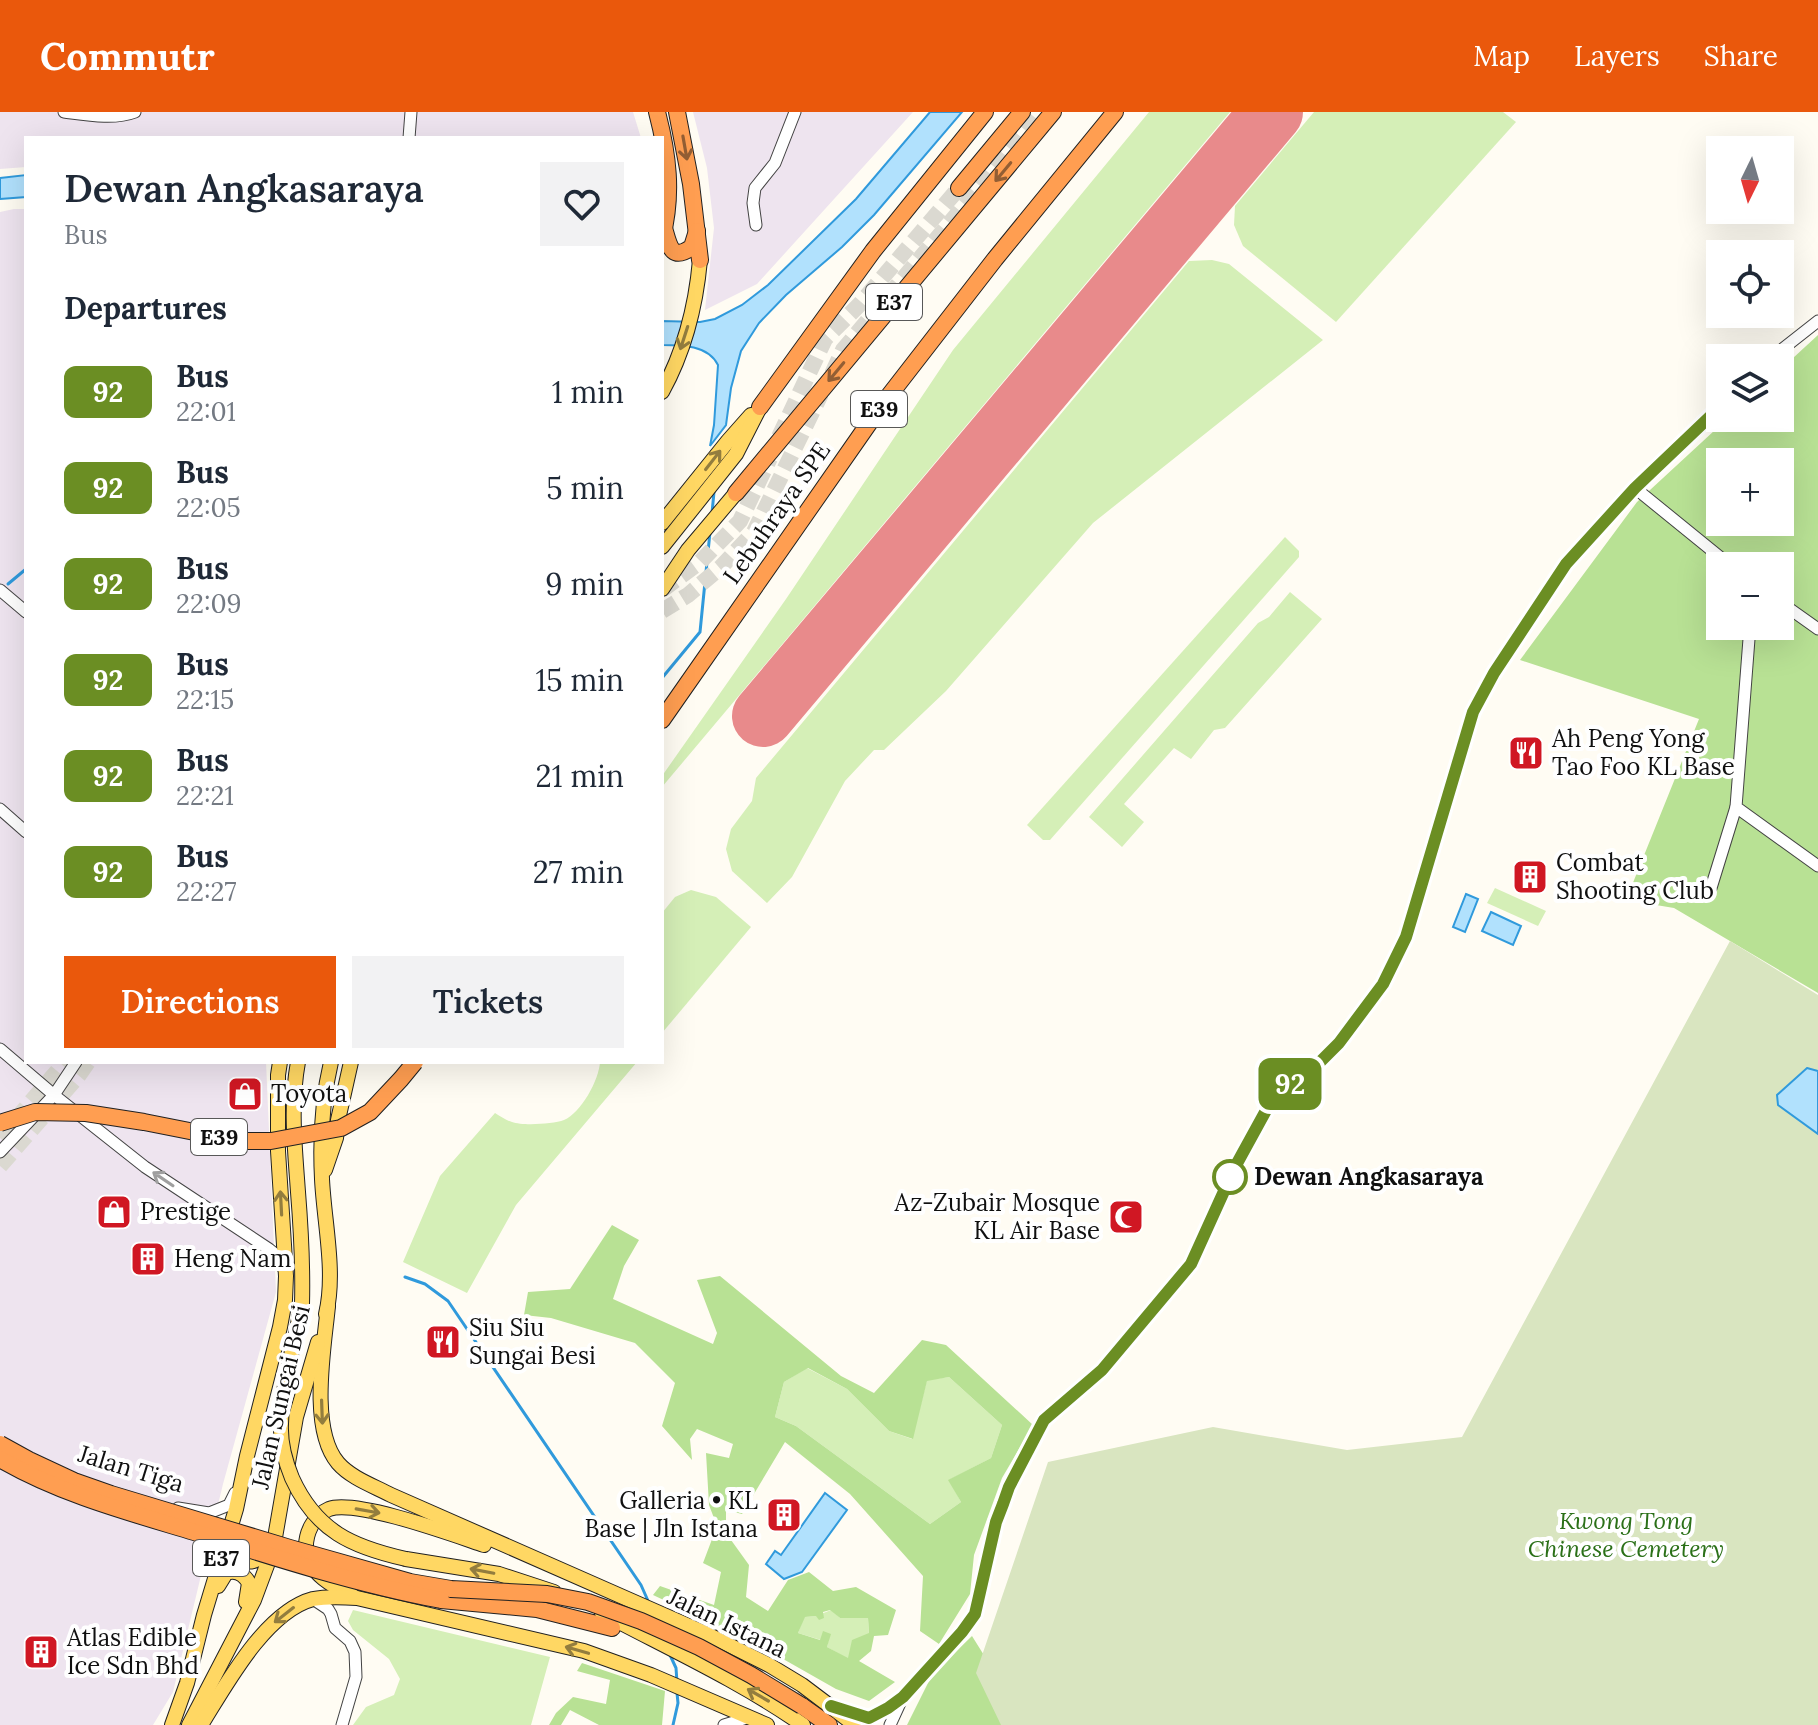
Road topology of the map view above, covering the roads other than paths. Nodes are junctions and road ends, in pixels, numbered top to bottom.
1 (64, 112) edge
2 (135, 112) edge
3 (411, 112) edge
4 (657, 112) edge
5 (677, 112) edge
6 (795, 112) edge
7 (985, 112) edge
8 (1022, 112) edge
9 (1053, 112) edge
10 (1107, 112) edge
11 (1115, 112) edge
12 (409, 136) edge
13 (662, 136) edge
14 (664, 145) edge
15 (959, 188) tunnel mouth
16 (756, 225) dead end
17 (664, 229) edge
18 (697, 229) junction
19 (664, 235) edge
20 (700, 260) joint
21 (1818, 321) edge
22 (1789, 344) edge
23 (664, 388) edge
24 (760, 407) junction
25 (1706, 420) edge
26 (1635, 488) junction
27 (736, 493) joint
28 (664, 521) edge
29 (664, 545) edge
30 (1714, 552) edge
31 (664, 586) edge
32 (0, 590) edge
33 (24, 610) edge
34 (1794, 612) edge
35 (1818, 629) edge
36 (1749, 640) edge
37 (664, 706) edge
38 (664, 717) edge
39 (1736, 807) junction
40 (0, 809) edge
41 (24, 830) edge
42 (1818, 866) edge
43 (1711, 888) dead end
44 (0, 1049) edge
45 (75, 1064) edge
46 (280, 1064) edge
47 (298, 1064) edge
48 (331, 1064) edge
49 (351, 1064) edge
50 (404, 1064) edge
51 (413, 1064) edge
52 (54, 1095) junction
53 (0, 1120) edge
54 (0, 1152) edge
55 (322, 1179) junction
56 (286, 1276) junction
57 (328, 1306) junction
58 (265, 1390) junction
59 (0, 1442) edge
60 (0, 1461) edge
61 (285, 1477) junction
62 (241, 1482) junction
63 (218, 1568) junction
64 (572, 1575) junction
65 (352, 1597) junction
66 (313, 1599) junction
67 (331, 1614) junction
68 (612, 1628) joint
69 (657, 1642) junction
70 (196, 1650) junction
71 (221, 1666) junction
72 (903, 1697) junction
73 (720, 1705) junction
74 (831, 1706) junction
75 (750, 1717) junction
76 (172, 1725) edge
77 (189, 1725) edge
78 (201, 1725) edge
79 (342, 1725) edge
80 (717, 1725) edge
81 (724, 1725) edge
82 (767, 1725) edge
83 (803, 1725) edge
84 (829, 1725) edge
85 (855, 1725) edge
86 (890, 1725) edge

1 - 2 street
3 - 12 street
4 - 13 highway
5 -> 18 highway
6 - 16 street
7 - 24 highway, E37
8 - 15 highway
9 -> 27 highway, E37
10 - 37 highway, Lebuhraya SPE / E39
11 - 38 highway, Lebuhraya SPE / E39
14 - 17 highway
18 - 19 highway
18 - 20 highway
20 -> 23 main road
21 - 22 street
28 -> 24 main road, E37
24 - 29 main road
25 - 26 street
26 - 30 street
26 - 72 street
27 - 31 main road, E37
32 - 33 street
34 - 35 street
36 - 39 street
39 - 42 street
39 - 43 street
40 - 41 street
44 - 52 street
45 - 52 street
56 -> 46 main road, Jalan Sungai Besi / E37
69 -> 47 main road, bridge
48 - 55 main road, Jalan Sungai Besi / E37
49 - 55 main road
50 - 53 highway, E39, bridge
51 - 53 highway, E39, bridge
52 - 54 street
56 -> 52 street
55 - 57 main road, Jalan Sungai Besi / E37
56 - 58 main road, Jalan Sungai Besi / E37
57 - 61 main road, Jalan Sungai Besi / E37
57 -> 64 main road
58 - 61 main road
58 - 62 main road, Jalan Sungai Besi / E37
59 - 62 street, Jalan Tiga
59 - 84 highway, bridge
60 - 63 street, Jalan Tiga
60 - 68 highway, bridge
61 - 71 main road, Jalan Sungai Besi / E37
62 - 63 main road, Jalan Sungai Besi / E37
63 - 70 main road, Jalan Sungai Besi / E37
65 -> 64 main road
64 - 74 main road, Jalan Istana
65 - 66 main road
65 - 67 street
73 -> 65 main road
66 - 67 street
66 -> 78 main road
67 - 79 street
68 - 69 main road
83 -> 69 main road, Jalan Istana
70 - 71 main road
70 - 76 main road, Jalan Sungai Besi / E37
71 - 77 main road, Jalan Sungai Besi / E37
72 - 74 street
72 - 86 street
73 - 75 main road
73 - 80 street
74 - 85 main road, Jalan Istana
75 - 81 street
75 - 82 main road

